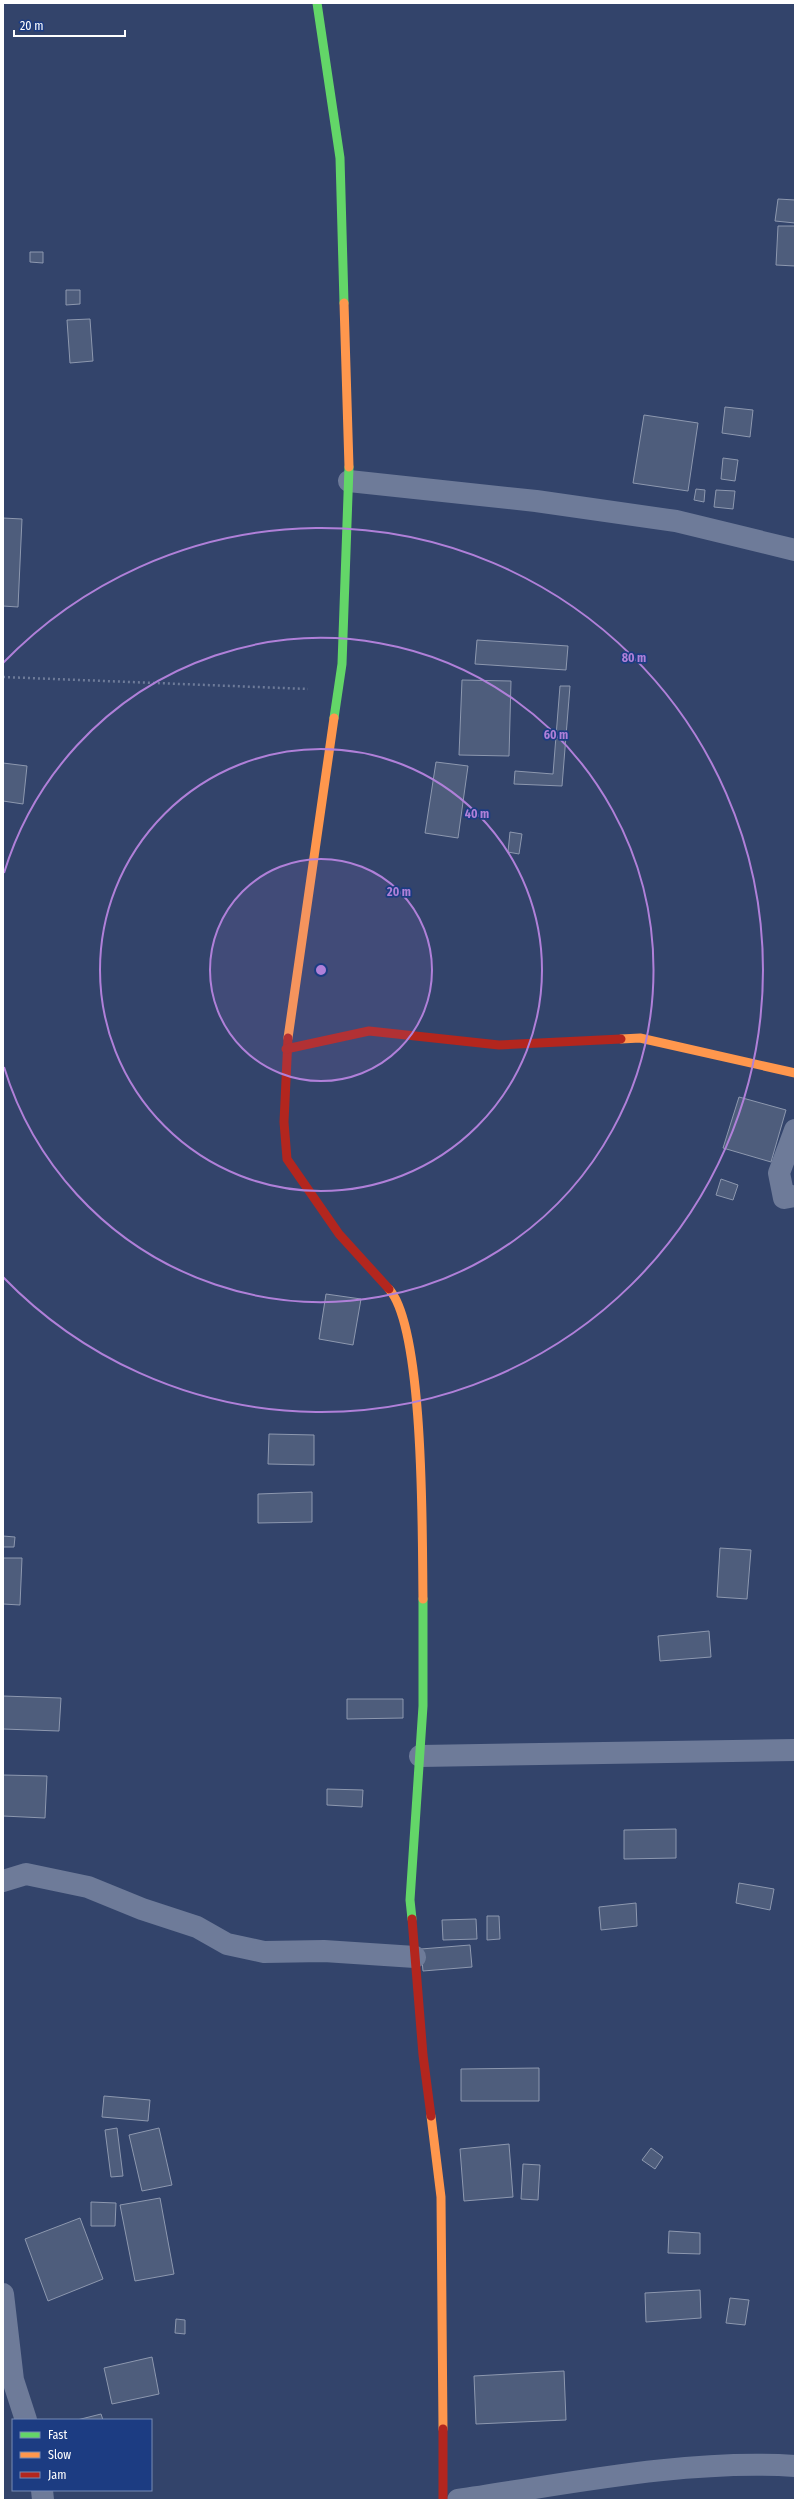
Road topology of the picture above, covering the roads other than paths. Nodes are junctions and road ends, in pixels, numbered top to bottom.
1 (317, 3) edge
2 (349, 481) junction
3 (795, 550) edge
4 (286, 1049) junction
5 (795, 1073) edge
6 (795, 1130) edge
7 (795, 1196) edge
8 (795, 1750) edge
9 (420, 1756) junction
10 (3, 1881) edge
11 (415, 1957) junction
12 (3, 2294) edge
13 (26, 2419) edge
14 (795, 2466) edge
15 (443, 2500) edge
16 (458, 2500) edge

1 - 2 street
2 - 3 street
2 - 4 street
4 - 5 street
4 - 9 street
6 - 7 street
8 - 9 street
9 - 11 street
10 - 11 street
11 - 15 street
12 - 13 street
14 - 16 street

